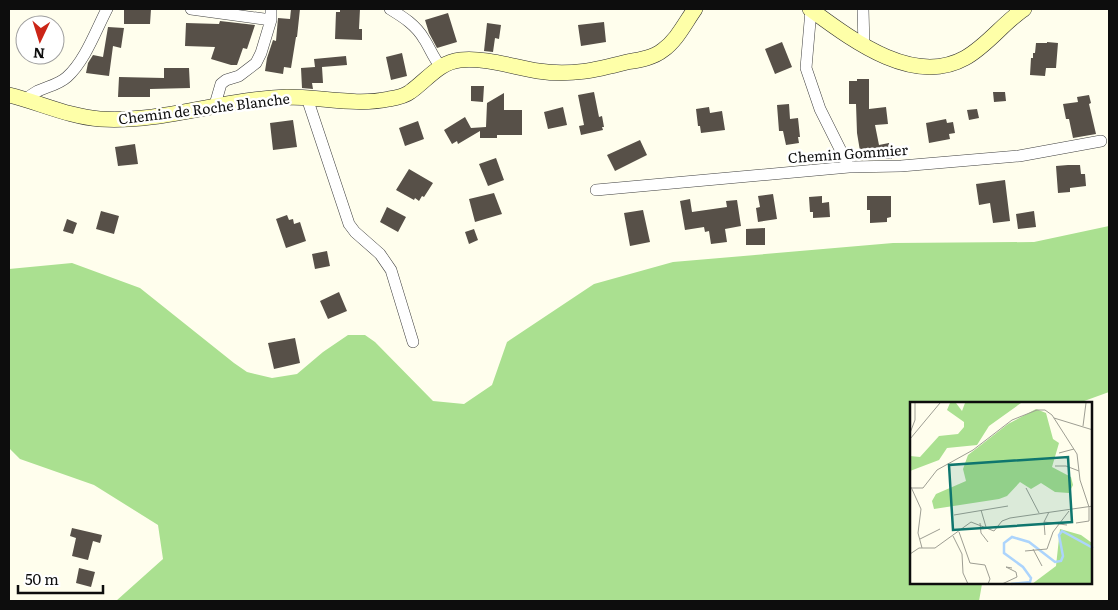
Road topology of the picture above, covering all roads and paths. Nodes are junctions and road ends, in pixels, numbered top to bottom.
1 (107, 9) edge
2 (191, 9) edge
3 (390, 9) edge
4 (695, 9) edge
5 (811, 9) edge
6 (863, 9) edge
7 (1024, 9) edge
8 (271, 14) edge
9 (864, 47) junction
10 (440, 67) junction
11 (9, 95) edge
12 (307, 98) junction
13 (26, 100) junction
14 (214, 108) junction
15 (1101, 141) dead end
16 (849, 167) junction
17 (596, 190) dead end
18 (413, 342) dead end

1 - 13 street
2 - 8 street
3 - 10 street
4 - 10 main road, Chemin de Roche Blanche
5 - 9 main road
5 - 16 street
6 - 9 street
7 - 9 main road
8 - 14 street
10 - 12 main road, Chemin de Roche Blanche
11 - 13 main road, Chemin de Roche Blanche
12 - 14 main road, Chemin de Roche Blanche
12 - 18 street
13 - 14 main road, Chemin de Roche Blanche
15 - 16 street, Chemin Gommier
16 - 17 street, Chemin Gommier

